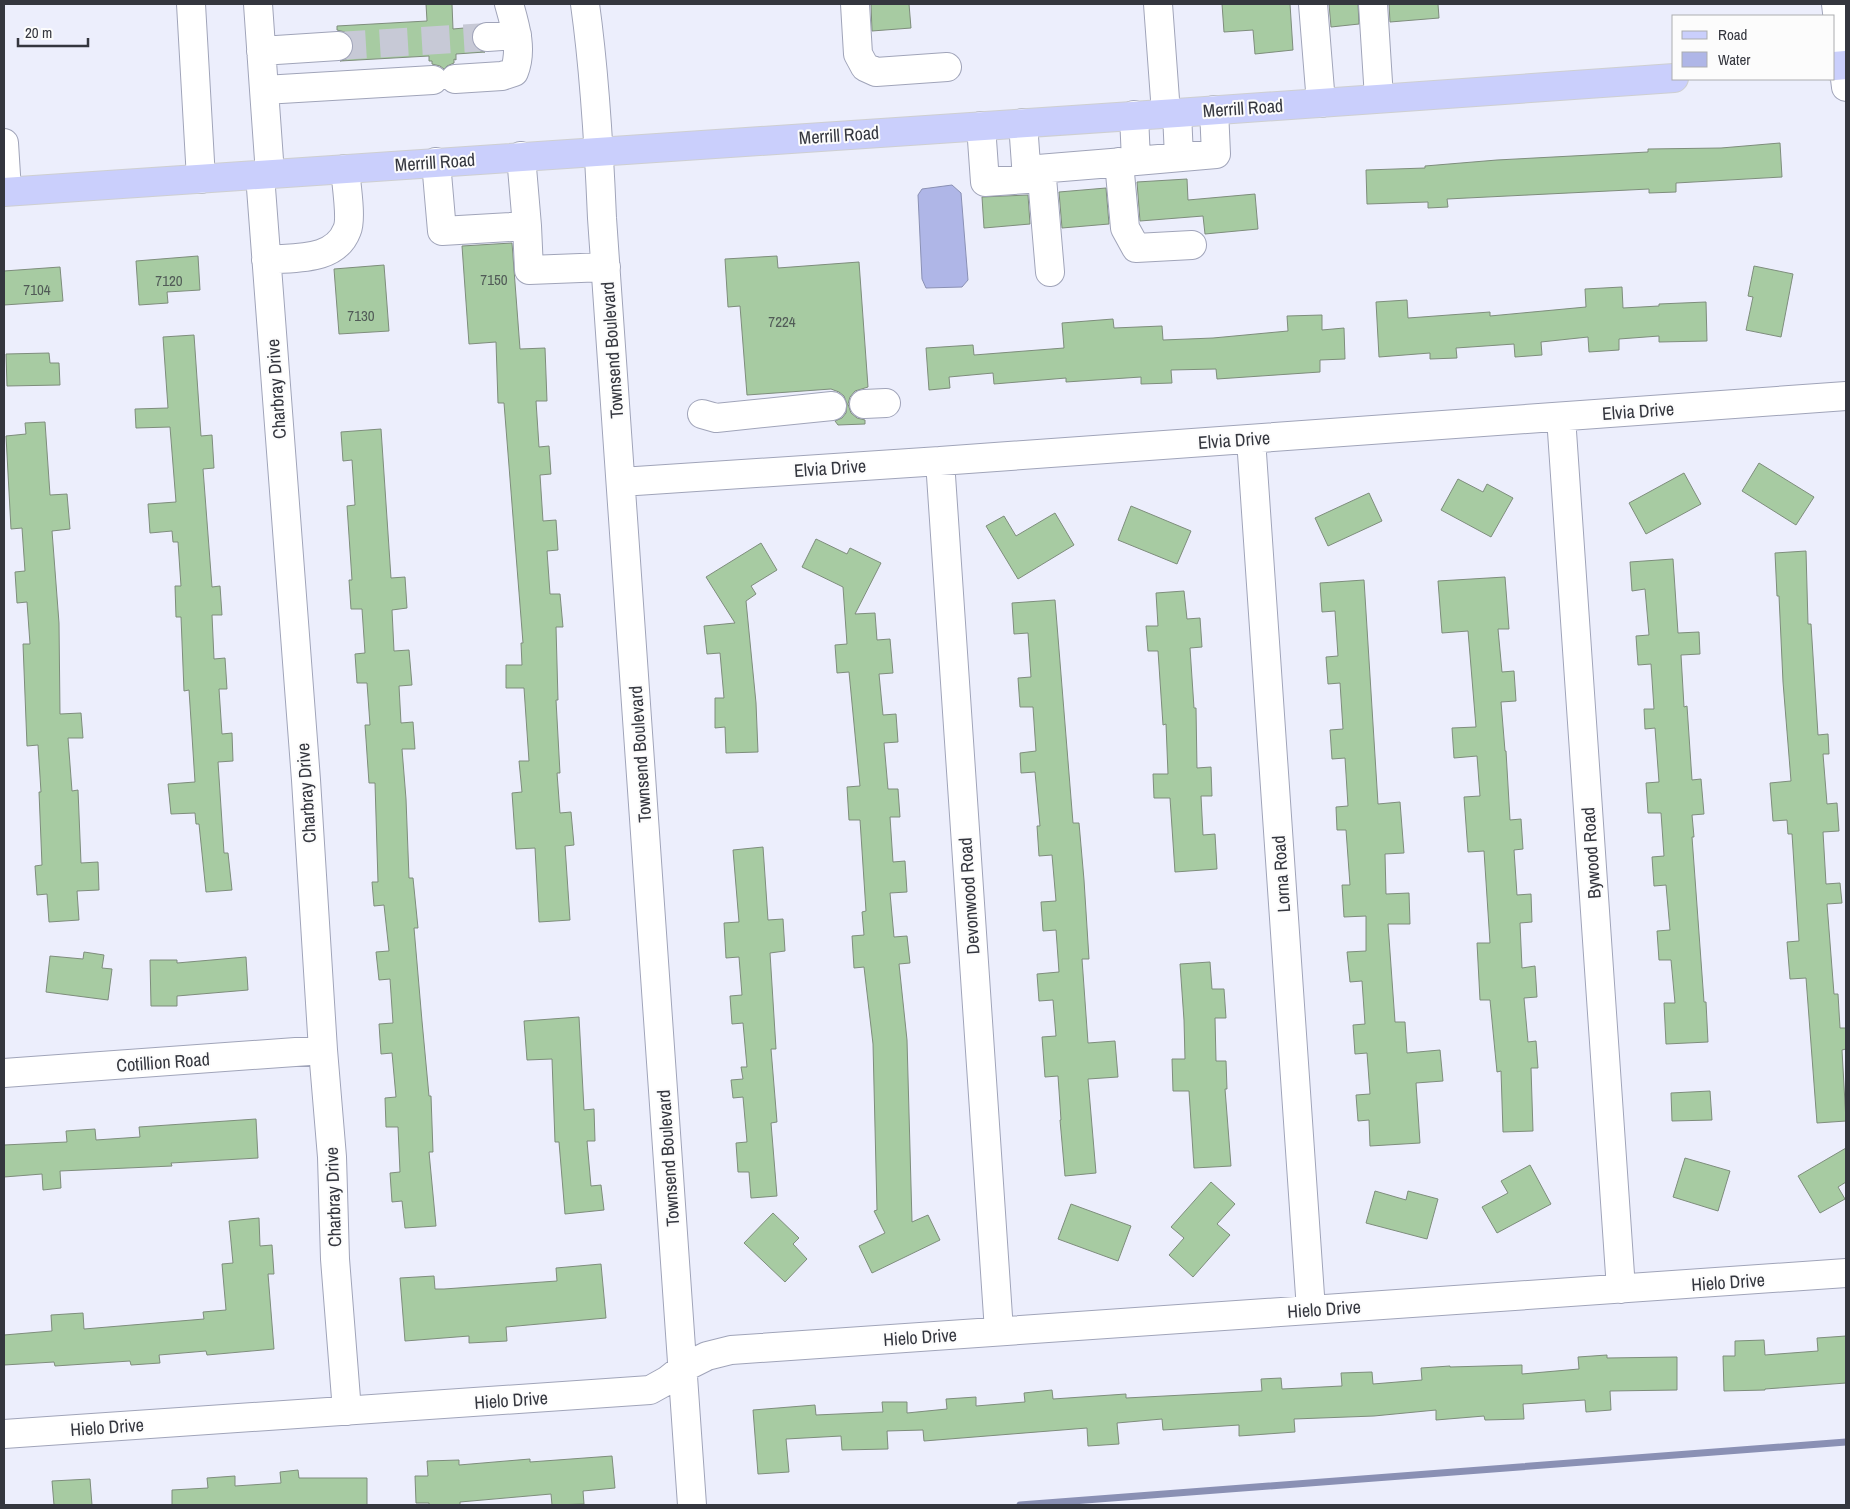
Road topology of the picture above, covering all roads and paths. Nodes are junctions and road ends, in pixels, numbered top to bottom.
1 (191, 4) edge
2 (258, 4) edge
3 (509, 4) edge
4 (586, 4) edge
5 (855, 4) edge
6 (1158, 4) edge
7 (1313, 4) edge
8 (1373, 4) edge
9 (1836, 4) edge
10 (517, 35) junction
11 (487, 37) tunnel mouth
12 (338, 46) tunnel mouth
13 (261, 50) junction
14 (947, 67) dead end
15 (1842, 71) edge
16 (1672, 78) edge
17 (264, 90) junction
18 (1379, 98) junction
19 (1321, 102) junction
20 (1214, 110) junction
21 (1171, 113) junction
22 (1134, 115) junction
23 (1023, 123) junction
24 (981, 126) junction
25 (4, 143) edge
26 (599, 151) junction
27 (521, 156) junction
28 (1179, 157) junction
29 (436, 162) junction
30 (1127, 162) junction
31 (345, 169) junction
32 (1026, 174) junction
33 (265, 175) junction
34 (202, 178) junction
35 (5, 192) edge
36 (527, 226) junction
37 (1192, 245) dead end
38 (266, 260) junction
39 (606, 267) junction
40 (1050, 272) dead end
41 (1846, 396) edge
42 (832, 406) dead end
43 (702, 414) dead end
44 (1561, 416) junction
45 (1251, 439) junction
46 (940, 461) junction
47 (621, 482) junction
48 (323, 1050) junction
49 (4, 1073) edge
50 (1846, 1273) edge
51 (1620, 1289) junction
52 (1311, 1310) junction
53 (999, 1331) junction
54 (683, 1368) junction
55 (347, 1411) junction
56 (4, 1434) edge
57 (692, 1505) edge

1 - 34 street
2 - 13 street, Charbray Drive
3 - 10 street
4 - 26 street, Townsend Boulevard
5 - 14 street
6 - 21 street
7 - 19 street
8 - 18 street
9 - 15 street
10 - 11 street
10 - 17 street
12 - 13 street
13 - 17 street, Charbray Drive
16 - 18 main road, Merrill Road
17 - 33 street, Charbray Drive
18 - 19 main road, Merrill Road
19 - 20 main road, Merrill Road
20 - 21 main road, Merrill Road
20 - 28 street
21 - 22 main road, Merrill Road
21 - 28 street
22 - 23 main road, Merrill Road
22 - 30 street
23 - 24 main road, Merrill Road
23 - 32 street
24 - 26 main road, Merrill Road
24 - 32 street
25 - 35 street
26 - 27 main road, Merrill Road
26 - 39 street, Townsend Boulevard
27 - 29 main road, Merrill Road
27 - 36 street
28 - 30 street
29 - 31 main road, Merrill Road
29 - 36 street
30 - 32 street
30 - 37 street
31 - 33 main road, Merrill Road
31 - 38 street
32 - 40 street
33 - 34 main road, Merrill Road
33 - 38 street, Charbray Drive
34 - 35 main road, Merrill Road
36 - 39 street
38 - 48 street, Charbray Drive
39 - 47 street, Townsend Boulevard
41 - 44 street, Elvia Drive
42 - 43 street
44 - 45 street, Elvia Drive
44 - 51 street, Bywood Road
45 - 46 street, Elvia Drive
45 - 52 street, Lorna Road
46 - 47 street, Elvia Drive
46 - 53 street, Devonwood Road
47 - 54 street, Townsend Boulevard
48 - 49 street, Cotillion Road
48 - 55 street, Charbray Drive
50 - 51 street, Hielo Drive
51 - 52 street, Hielo Drive
52 - 53 street, Hielo Drive
53 - 54 street, Hielo Drive
54 - 55 street, Hielo Drive
54 - 57 street, Townsend Boulevard
55 - 56 street, Hielo Drive

